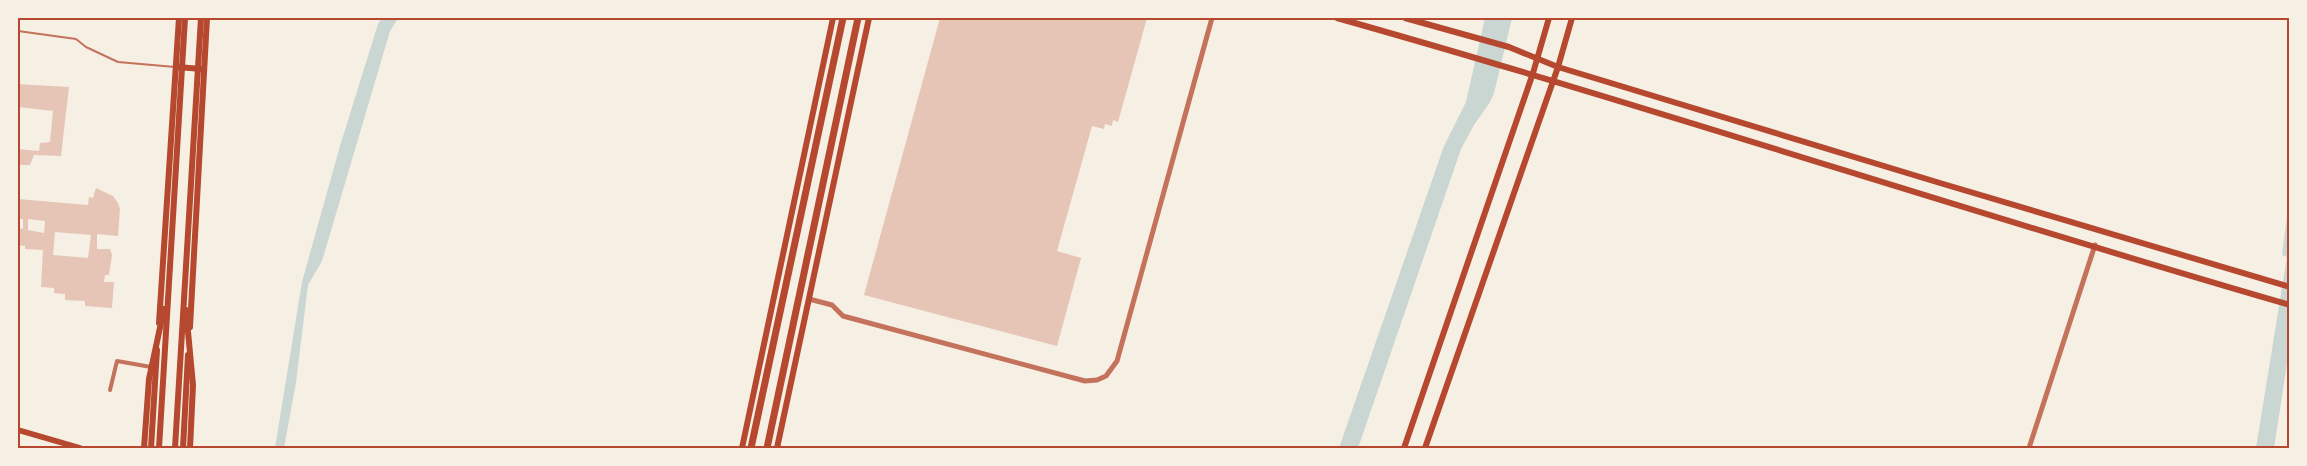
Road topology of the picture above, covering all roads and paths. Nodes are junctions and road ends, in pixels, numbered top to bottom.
1 (179, 18) edge
2 (185, 18) edge
3 (201, 18) edge
4 (207, 18) edge
5 (833, 18) edge
6 (843, 18) edge
7 (858, 18) edge
8 (863, 18) edge
9 (869, 18) edge
10 (1212, 18) edge
11 (1338, 18) edge
12 (1405, 18) edge
13 (1549, 18) edge
14 (1572, 18) edge
15 (867, 28) junction
16 (18, 31) edge
17 (1538, 59) junction
18 (176, 67) junction
19 (1558, 67) junction
20 (204, 70) junction
21 (1533, 73) junction
22 (1553, 79) junction
23 (2095, 245) junction
24 (2290, 287) edge
25 (168, 288) junction
26 (184, 289) junction
27 (809, 299) junction
28 (2290, 305) edge
29 (156, 367) junction
30 (110, 390) dead end
31 (18, 430) edge
32 (80, 448) edge
33 (144, 448) edge
34 (151, 448) edge
35 (159, 448) edge
36 (175, 448) edge
37 (183, 448) edge
38 (190, 448) edge
39 (742, 448) edge
40 (751, 448) edge
41 (767, 448) edge
42 (777, 448) edge
43 (1404, 448) edge
44 (1425, 448) edge
45 (2029, 448) edge

1 - 18 main road
2 - 25 main road
3 - 26 main road
4 - 20 main road
5 - 39 main road
6 - 40 highway
7 - 41 highway
8 - 15 main road
9 - 15 main road
10 - 27 street
11 - 21 main road
12 - 17 main road
13 - 17 main road
14 - 19 main road
15 - 27 main road
16 - 18 lane
17 - 19 main road
17 - 21 main road
18 - 20 main road
18 - 29 main road
19 - 22 main road
19 - 24 main road
20 - 37 main road
21 - 22 main road
21 - 43 main road
22 - 23 main road
22 - 44 main road
23 - 28 main road
23 - 45 street
25 - 33 main road
25 - 35 main road
26 - 36 main road
26 - 38 main road
27 - 42 main road
29 - 30 street
29 - 34 main road
31 - 32 main road

